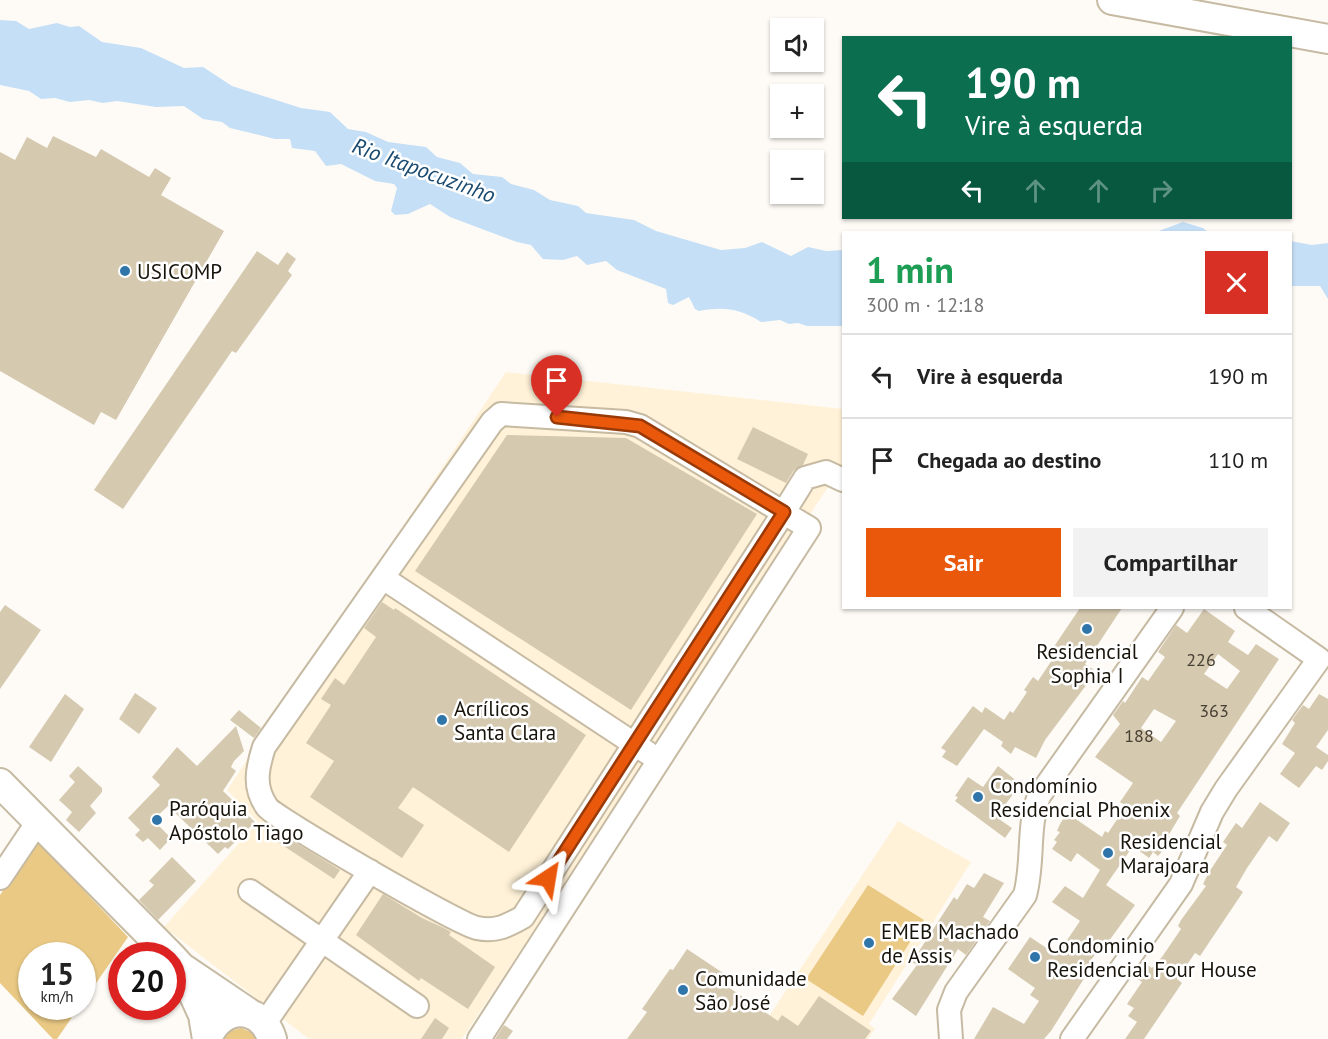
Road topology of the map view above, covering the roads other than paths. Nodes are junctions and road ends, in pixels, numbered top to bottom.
1 (1113, 0) edge
2 (1328, 39) edge
3 (842, 480) edge
4 (784, 512) junction
5 (383, 578) junction
6 (1171, 609) edge
7 (1247, 609) edge
8 (636, 745) junction
9 (660, 760) junction
10 (0, 783) edge
11 (39, 820) junction
12 (370, 871) junction
13 (0, 878) edge
14 (250, 891) dead end
15 (322, 941) junction
16 (158, 942) edge
17 (186, 968) edge
18 (186, 982) edge
19 (417, 1006) dead end
20 (267, 1029) edge
21 (207, 1039) edge
22 (479, 1039) edge
23 (951, 1039) edge
24 (1072, 1039) edge

1 - 2 main road
3 - 4 street
4 - 5 street
4 - 8 street
4 - 9 street
5 - 8 street
5 - 12 street
6 - 23 street
7 - 24 street
8 - 9 street
8 - 12 street
9 - 22 street
10 - 11 main road
11 - 13 street
11 - 16 main road
12 - 15 street
14 - 15 street
15 - 19 street
15 - 20 street
17 - 20 main road
18 - 21 main road
20 - 21 main road

